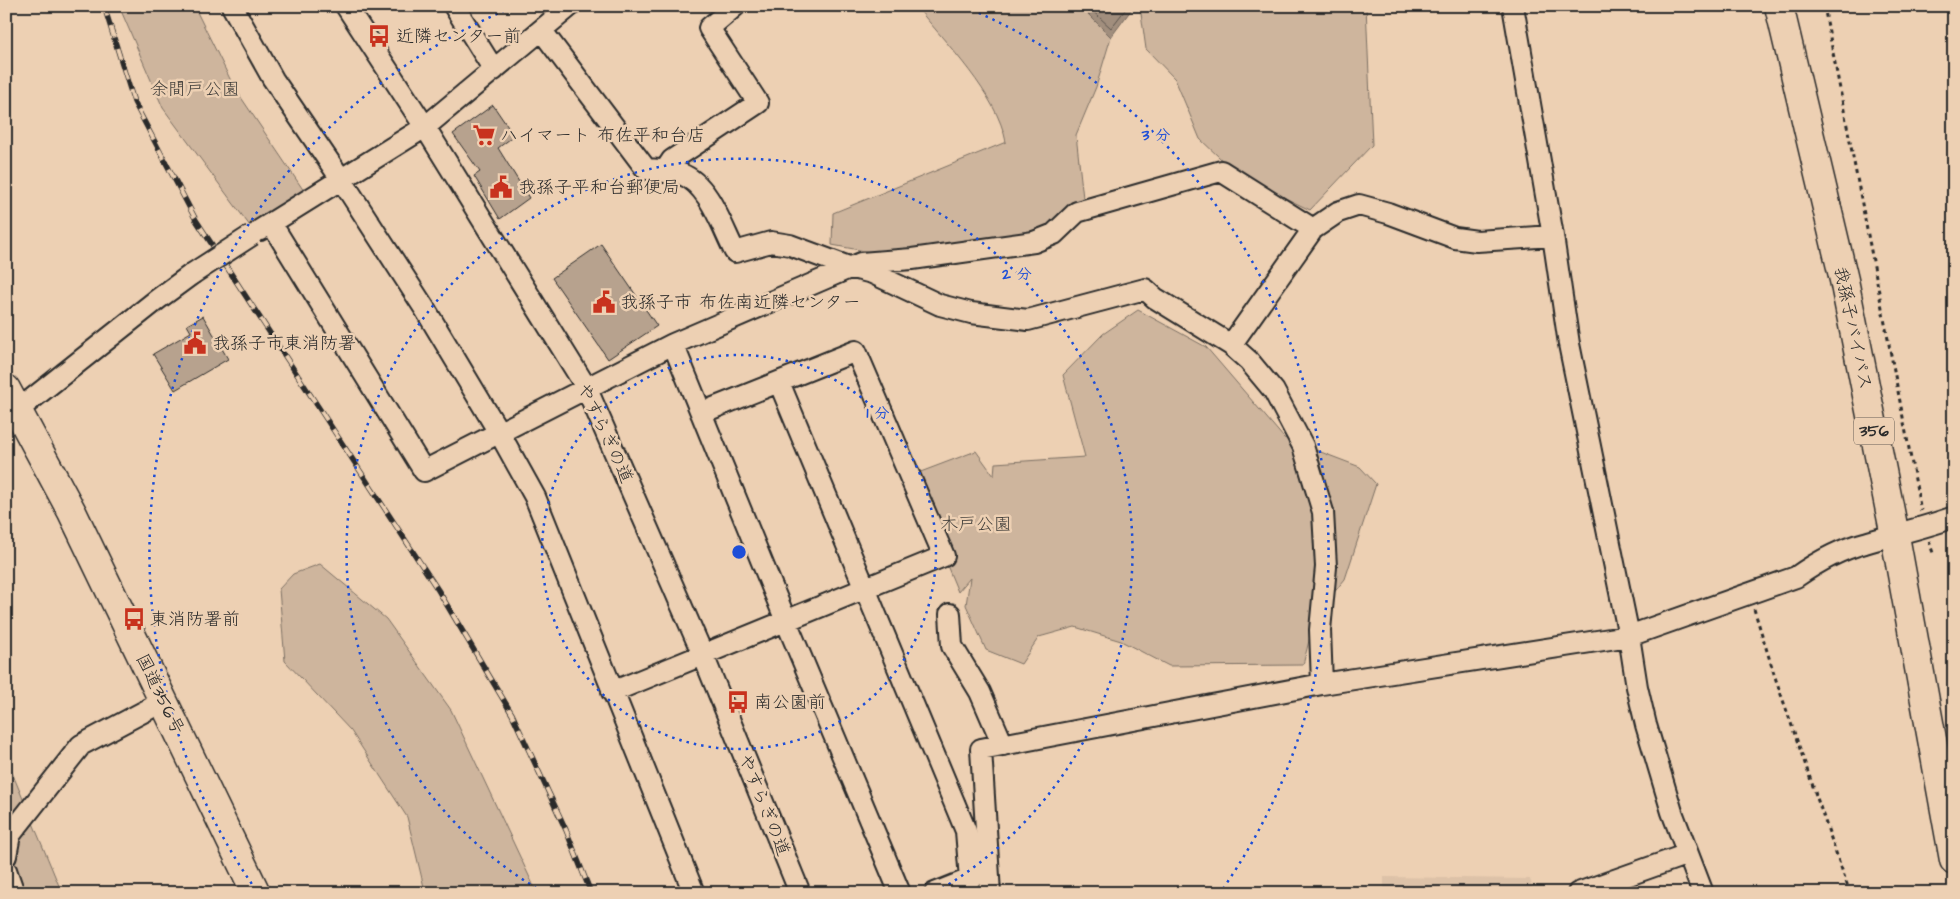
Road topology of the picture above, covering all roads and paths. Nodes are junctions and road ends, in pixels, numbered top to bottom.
1 (232, 6) edge
2 (346, 6) edge
3 (454, 6) edge
4 (570, 6) edge
5 (735, 6) edge
6 (1513, 6) edge
7 (1779, 6) edge
8 (1824, 6) edge
9 (542, 31) junction
10 (494, 70) junction
11 (425, 127) junction
12 (664, 172) junction
13 (341, 179) junction
14 (271, 223) junction
15 (1314, 229) junction
16 (1553, 236) junction
17 (850, 267) junction
18 (673, 344) junction
19 (1231, 345) junction
20 (779, 382) junction
21 (586, 387) junction
22 (12, 400) edge
23 (701, 413) junction
24 (500, 434) junction
25 (1954, 517) edge
26 (1924, 528) junction
27 (1895, 536) junction
28 (1933, 553) dead end
29 (864, 589) junction
30 (1749, 594) junction
31 (950, 614) dead end
32 (786, 621) junction
33 (1629, 636) junction
34 (703, 655) junction
35 (1322, 684) junction
36 (612, 692) junction
37 (164, 701) junction
38 (1003, 745) junction
39 (1688, 854) junction
40 (6, 856) edge
41 (1954, 860) edge
42 (6, 870) edge
43 (14, 893) edge
44 (256, 893) edge
45 (694, 893) edge
46 (800, 893) edge
47 (900, 893) edge
48 (935, 893) edge
49 (990, 893) edge
50 (1578, 893) edge
51 (1703, 893) edge
52 (1850, 893) edge

1 - 13 street
2 - 11 street, やすらぎの道
3 - 10 street
4 - 9 street
5 - 12 street
6 - 16 street
7 - 27 highway, 我孫子バイパス / 356
8 - 26 path
9 - 10 street
9 - 12 street
10 - 11 street
11 - 13 street
11 - 21 street, やすらぎの道
12 - 17 street
13 - 14 street
13 - 24 street
14 - 22 street, bridge
14 - 24 street
15 - 16 street
15 - 17 street
15 - 19 street
16 - 33 street
17 - 18 street
17 - 19 street
18 - 21 street
18 - 23 street
19 - 35 street
20 - 23 street
20 - 29 street
20 - 29 street
21 - 24 street
21 - 34 street, やすらぎの道
22 - 37 highway, 国道356号
23 - 32 street
24 - 36 street
25 - 26 street
26 - 27 street
26 - 28 path
27 - 30 street
27 - 41 highway, 我孫子バイパス / 356
29 - 32 street
29 - 48 street
30 - 33 street
30 - 52 path
31 - 38 street
32 - 34 street
32 - 47 street
33 - 35 street
33 - 39 street
34 - 36 street
34 - 46 street, やすらぎの道
35 - 38 street
36 - 45 street
37 - 40 street
37 - 44 highway, 国道356号
38 - 49 street
39 - 50 street
39 - 51 street
42 - 43 street

